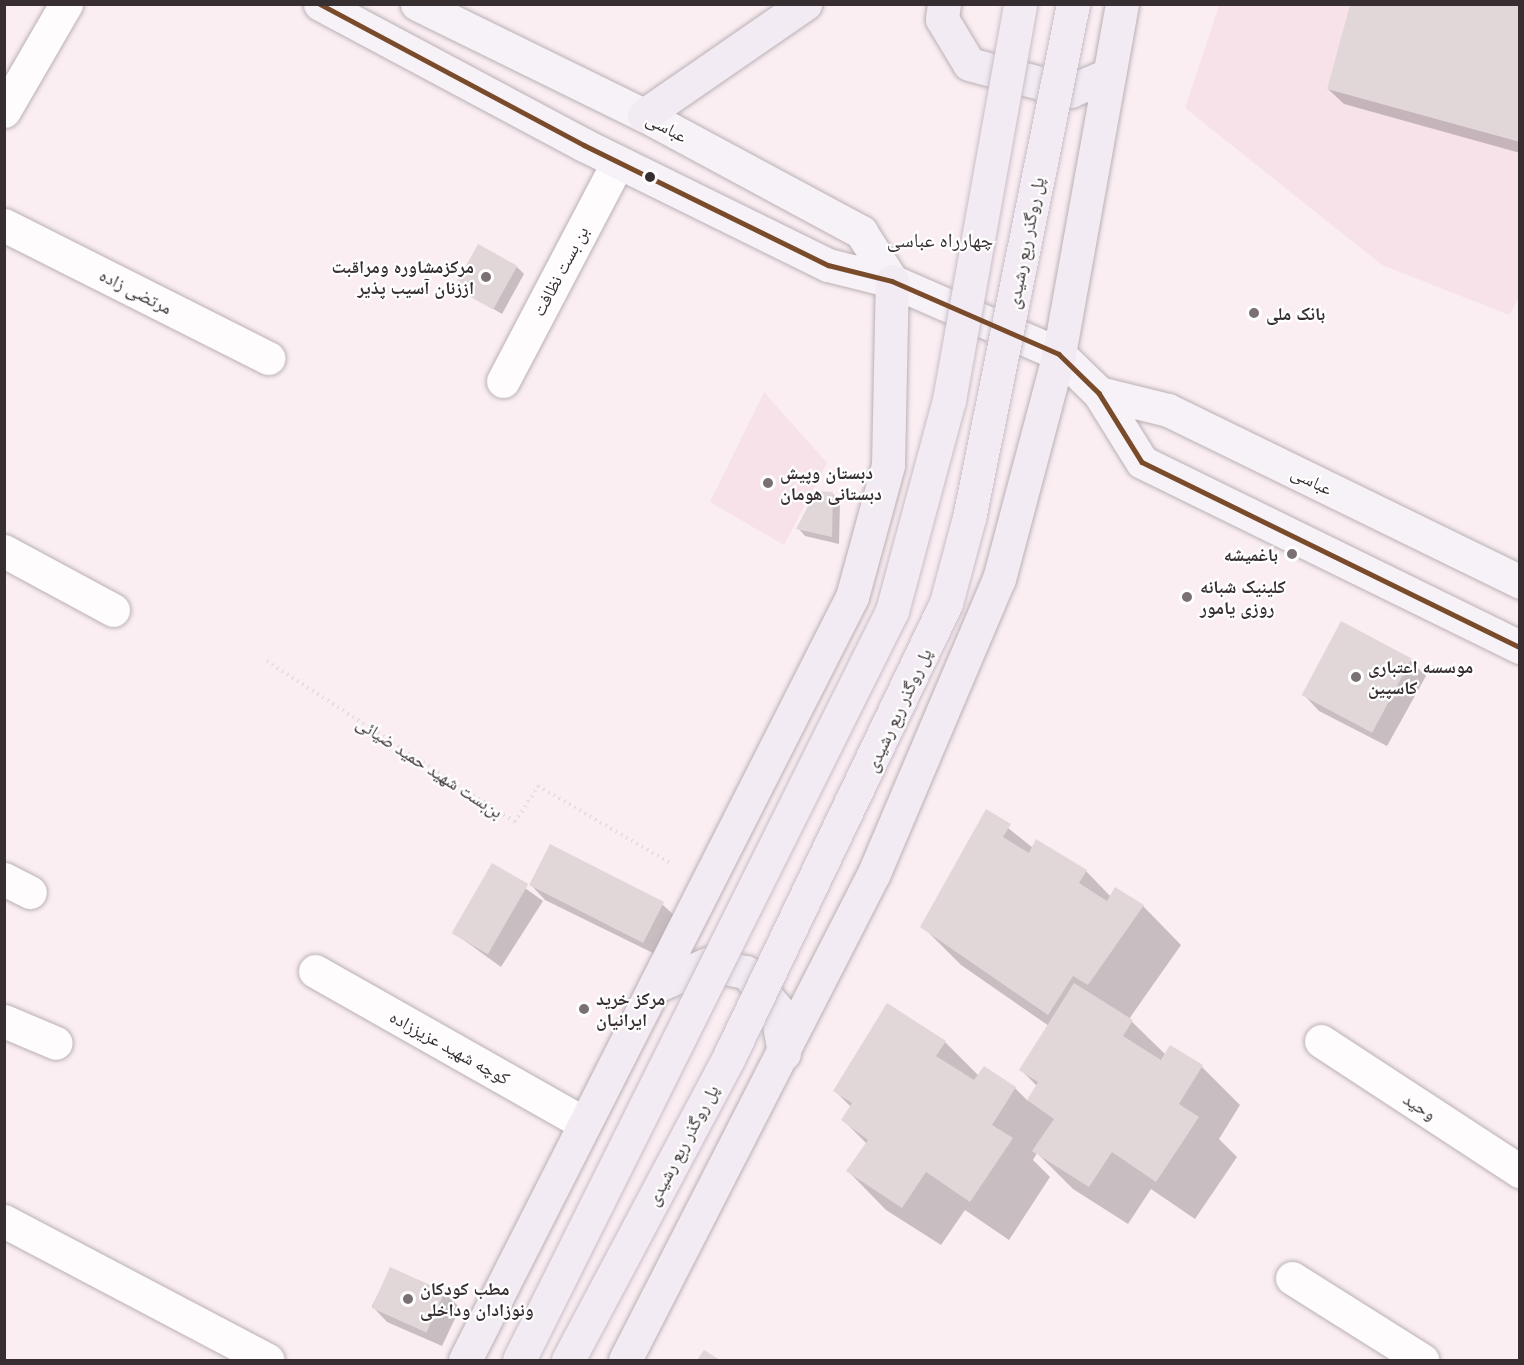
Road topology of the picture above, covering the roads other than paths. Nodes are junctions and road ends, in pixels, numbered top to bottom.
1 (66, 4) edge
2 (320, 4) edge
3 (417, 4) edge
4 (805, 4) edge
5 (944, 4) edge
6 (1020, 4) edge
7 (1073, 4) edge
8 (1122, 4) edge
9 (1105, 76) junction
10 (4, 111) edge
11 (644, 115) junction
12 (618, 162) junction
13 (4, 225) edge
14 (892, 281) junction
15 (1059, 354) junction
16 (268, 358) dead end
17 (503, 381) dead end
18 (1099, 393) junction
19 (4, 551) edge
20 (1520, 582) edge
21 (113, 610) dead end
22 (1520, 647) edge
23 (315, 971) dead end
24 (656, 986) junction
25 (4, 1021) edge
26 (1321, 1041) dead end
27 (56, 1043) dead end
28 (784, 1053) junction
29 (584, 1123) junction
30 (1520, 1171) edge
31 (4, 1221) edge
32 (1292, 1278) dead end
33 (268, 1360) edge
34 (465, 1360) edge
35 (519, 1360) edge
36 (568, 1360) edge
37 (625, 1360) edge
38 (1422, 1360) edge

1 - 10 street
2 - 12 main road
3 - 11 main road, عباسى
4 - 11 highway
5 - 9 highway
6 - 35 highway, bridge
7 - 36 highway, پل روگذر ربع رشیدی, bridge
8 - 9 highway
9 - 15 highway
11 - 14 main road, عباسى
12 - 14 main road
12 - 17 street, بن بست نظافت
13 - 16 street, مرتضی زاده
14 - 15 main road
14 - 24 highway
15 - 18 main road
15 - 28 highway
18 - 20 main road, عباسى
18 - 22 main road
19 - 21 street
23 - 29 street, کوچه شهید عزیززاده
24 - 28 highway
24 - 29 highway
25 - 27 street
26 - 30 street, وحید
28 - 37 highway
29 - 34 highway
31 - 33 street
32 - 38 street

